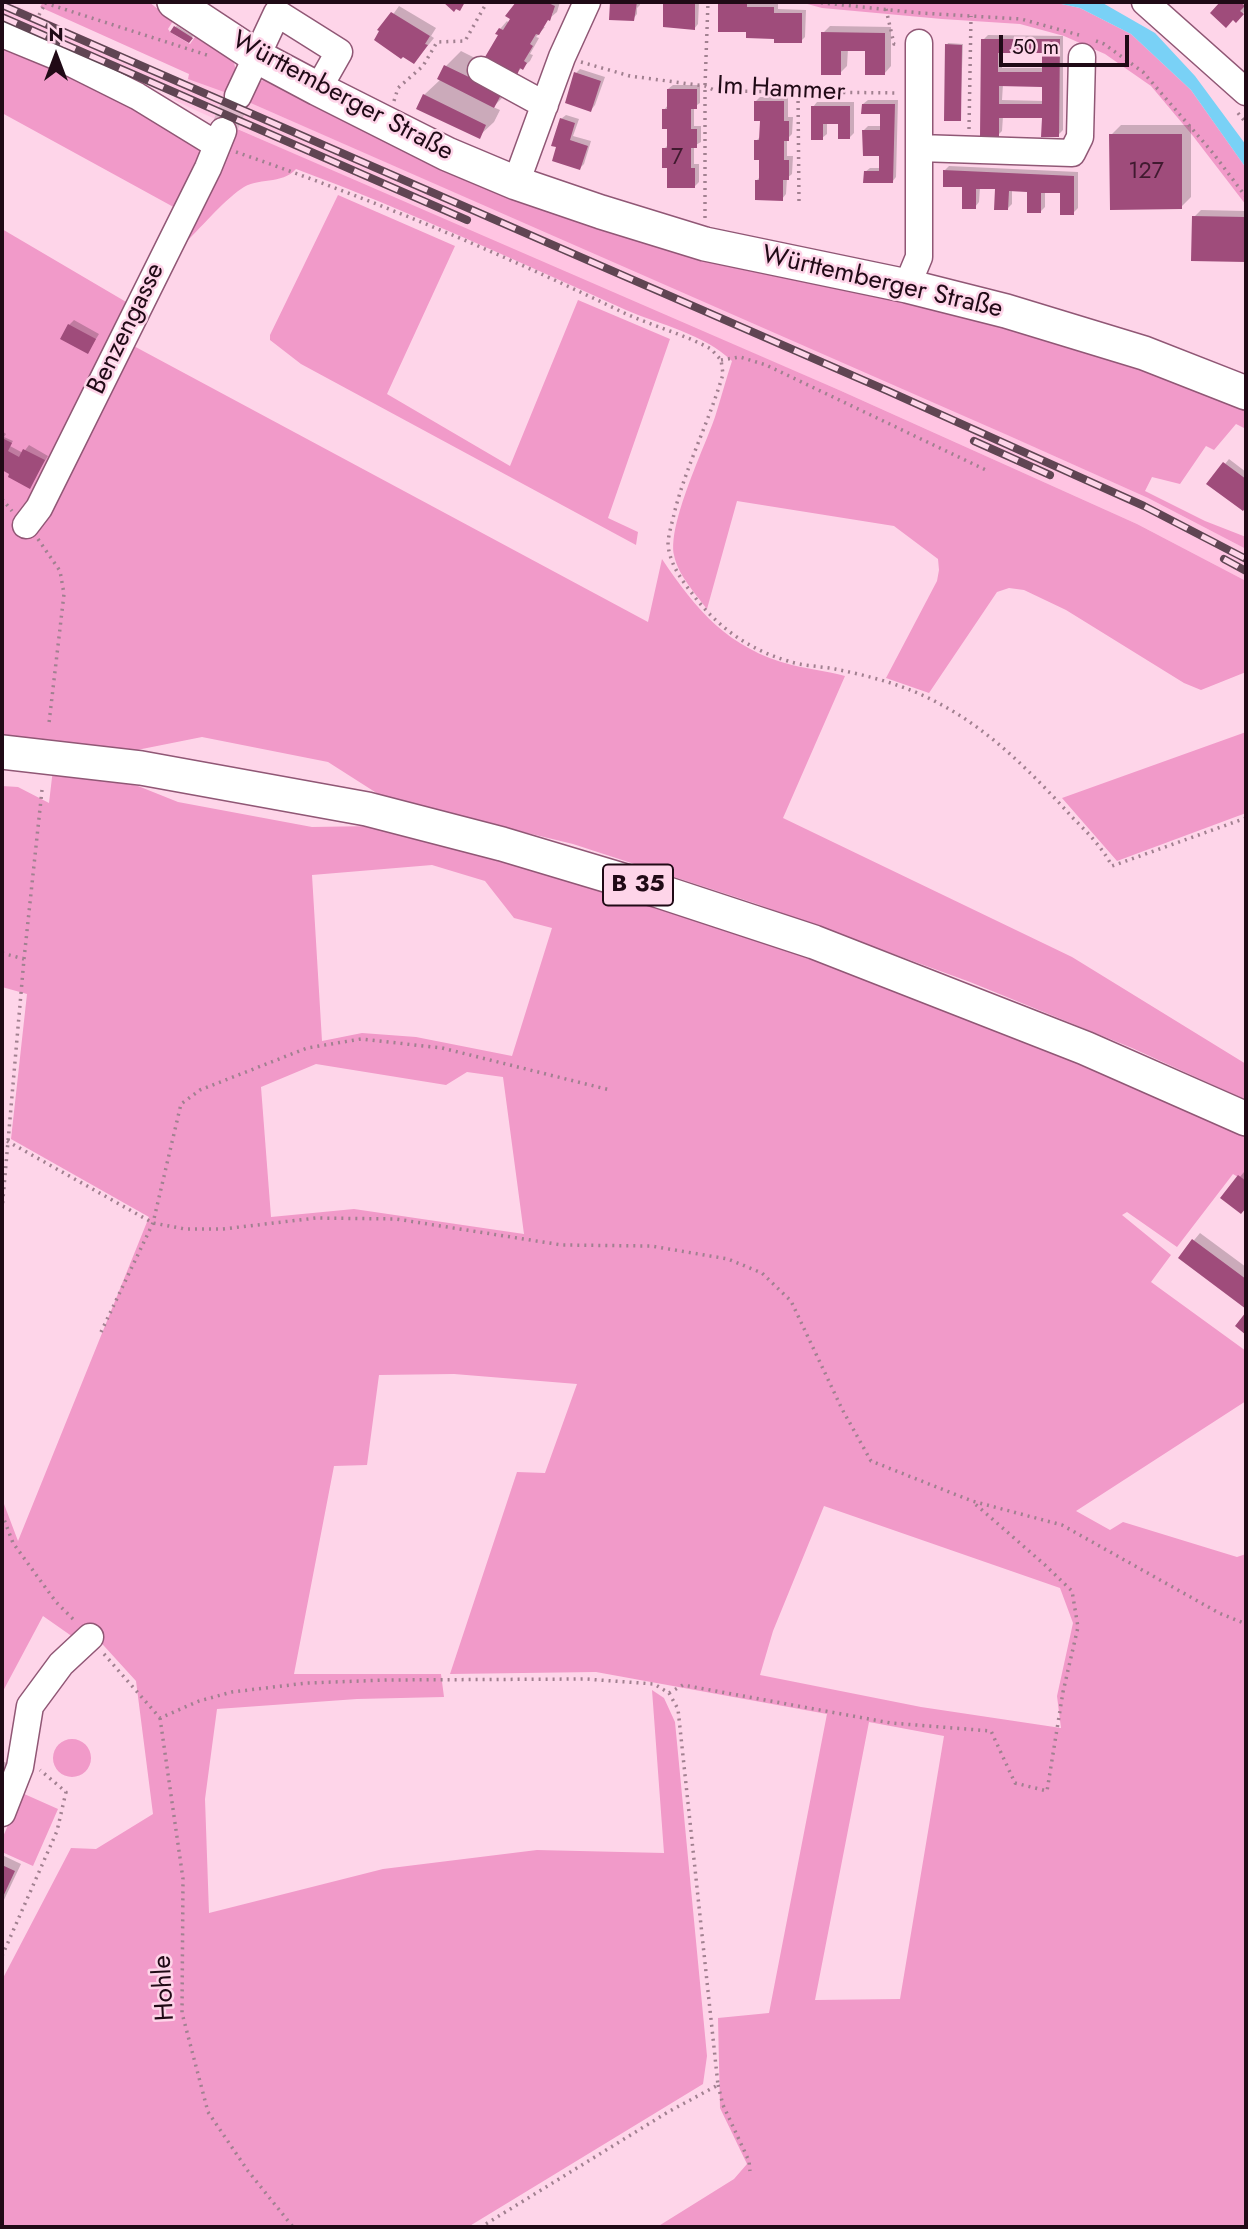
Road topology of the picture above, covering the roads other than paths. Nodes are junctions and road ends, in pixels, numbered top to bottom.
1 (174, 2) edge
2 (587, 2) edge
3 (1145, 2) edge
4 (2, 34) edge
5 (919, 43) road end
6 (1084, 44) road end
7 (256, 56) junction
8 (481, 69) dead end
9 (318, 89) junction
10 (1246, 92) edge
11 (238, 96) tunnel mouth
12 (545, 105) junction
13 (919, 148) junction
14 (516, 183) junction
15 (907, 286) junction
16 (1246, 393) edge
17 (26, 525) road end
18 (2, 752) edge
19 (1246, 1119) edge
20 (90, 1637) road end
21 (2, 1813) edge

1 - 7 main road, Württemberger Straße
2 - 12 street
3 - 10 street
4 - 17 street, Benzengasse
5 - 13 street
6 - 13 street
7 - 9 main road, Württemberger Straße
7 - 9 street
7 - 11 street
8 - 12 street
9 - 14 main road, Württemberger Straße
12 - 14 street
13 - 15 street
14 - 15 main road, Württemberger Straße
15 - 16 main road, Württemberger Straße
18 - 19 main road, B 35
20 - 21 street

